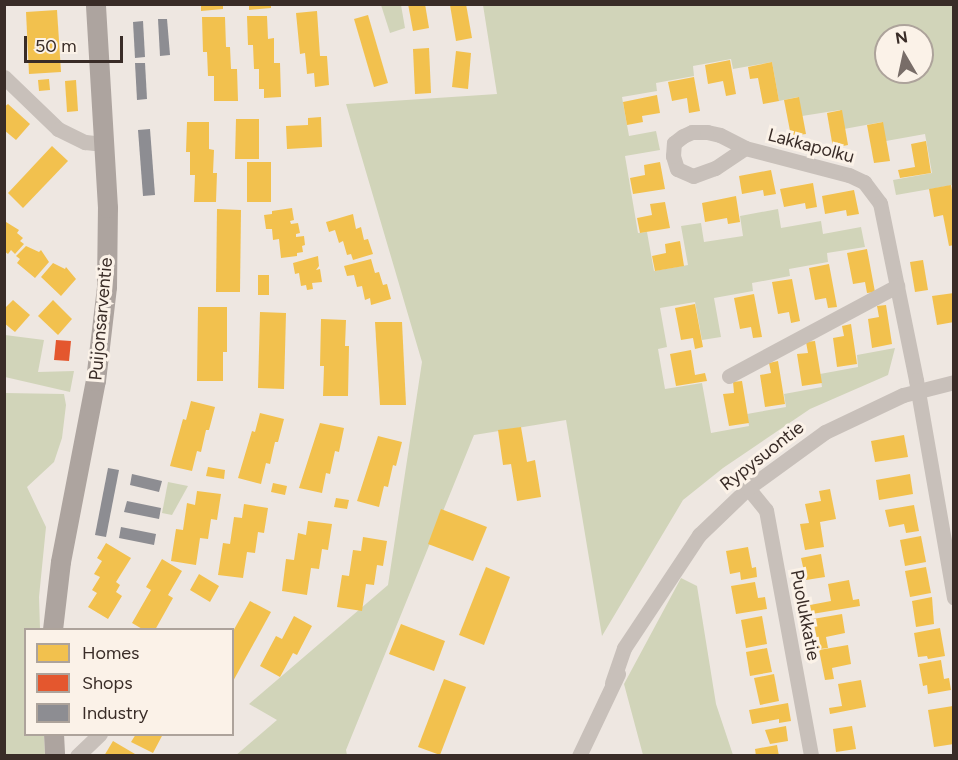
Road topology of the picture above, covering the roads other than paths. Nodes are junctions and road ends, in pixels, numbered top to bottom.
1 (96, 4) edge
2 (4, 76) edge
3 (104, 144) junction
4 (745, 148) dead end
5 (897, 286) junction
6 (729, 376) dead end
7 (954, 382) edge
8 (916, 390) junction
9 (748, 488) junction
10 (954, 598) edge
11 (53, 628) edge
12 (54, 736) edge
13 (99, 736) edge
14 (55, 756) edge
15 (77, 756) edge
16 (579, 756) edge
17 (811, 756) edge

1 - 3 main road, Puijonsarventie
2 - 3 street
3 - 11 main road, Puijonsarventie
4 - 5 street, Lakkapolku
5 - 6 street
5 - 8 street, Lakkapolku
7 - 8 street, Rypysuontie
8 - 9 street, Rypysuontie
8 - 10 street, Lakkapolku
9 - 16 street, Rypysuontie
9 - 17 street, Puolukkatie
12 - 14 main road
13 - 15 street

